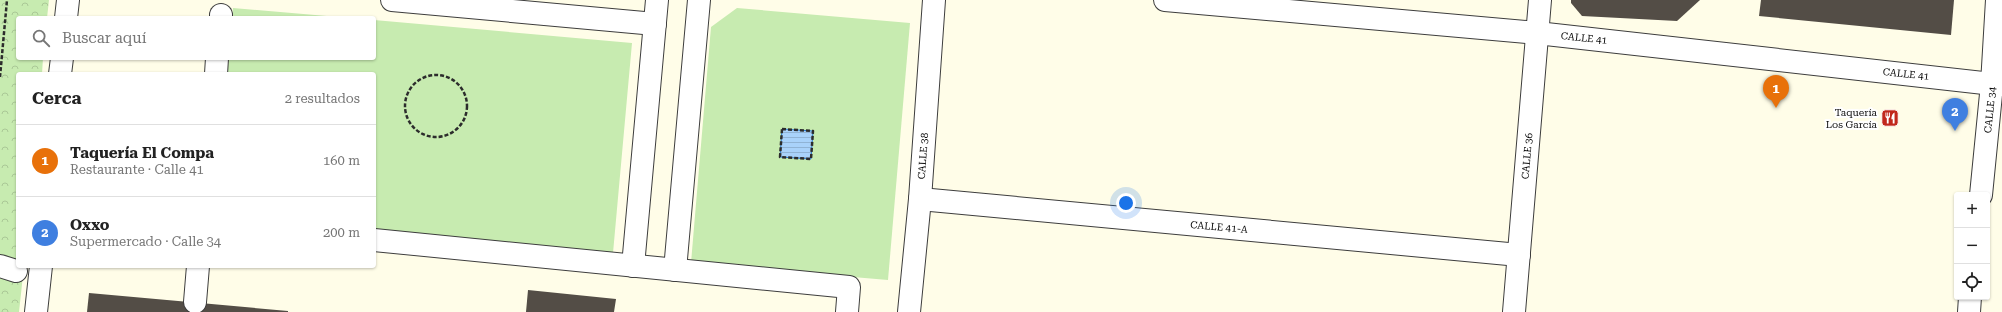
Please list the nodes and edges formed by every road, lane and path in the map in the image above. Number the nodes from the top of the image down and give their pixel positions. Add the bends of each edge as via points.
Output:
1 (7, 0) edge
2 (68, 0) edge
3 (392, 0) edge
4 (657, 0) edge
5 (699, 0) edge
6 (934, 0) edge
7 (1165, 0) edge
8 (1540, 0) edge
9 (1997, 0) edge
10 (66, 16) edge
11 (655, 24) junction
12 (1537, 33) junction
13 (62, 60) edge
14 (217, 60) edge
15 (60, 72) edge
16 (216, 72) edge
17 (430, 75) joint
18 (0, 77) edge
19 (1997, 84) edge
20 (782, 129) joint
21 (1981, 192) edge
22 (920, 199) junction
23 (376, 240) edge
24 (1519, 255) junction
25 (633, 266) junction
26 (40, 268) edge
27 (198, 268) edge
28 (675, 270) junction
29 (1970, 300) edge
30 (195, 302) dead end
31 (36, 312) edge
32 (847, 312) edge
33 (909, 312) edge
34 (1514, 312) edge
35 (1969, 312) edge

1 - 18 path
2 - 10 street
3 - 11 street
4 - 11 street
5 - 28 street
6 - 22 street, CALLE 38
7 - 12 street, CALLE 41
8 - 12 street, CALLE 36
9 - 19 street, CALLE 34
11 - 25 street
12 - 19 street, CALLE 41
12 - 24 street, CALLE 36
13 - 15 street
14 - 16 street
17 - 17 path via 420,79 407,94 406,115 419,132 433,136 448,134 457,129 463,121 467,112 467,101 464,92 450,78
19 - 21 street, CALLE 34
20 - 20 path via 780,157 811,159 813,131
22 - 24 street, CALLE 41-A
22 - 33 street, CALLE 38
23 - 25 street
24 - 34 street, CALLE 36
25 - 28 street
26 - 31 street
27 - 30 street
28 - 32 street via 849,287
29 - 35 street

